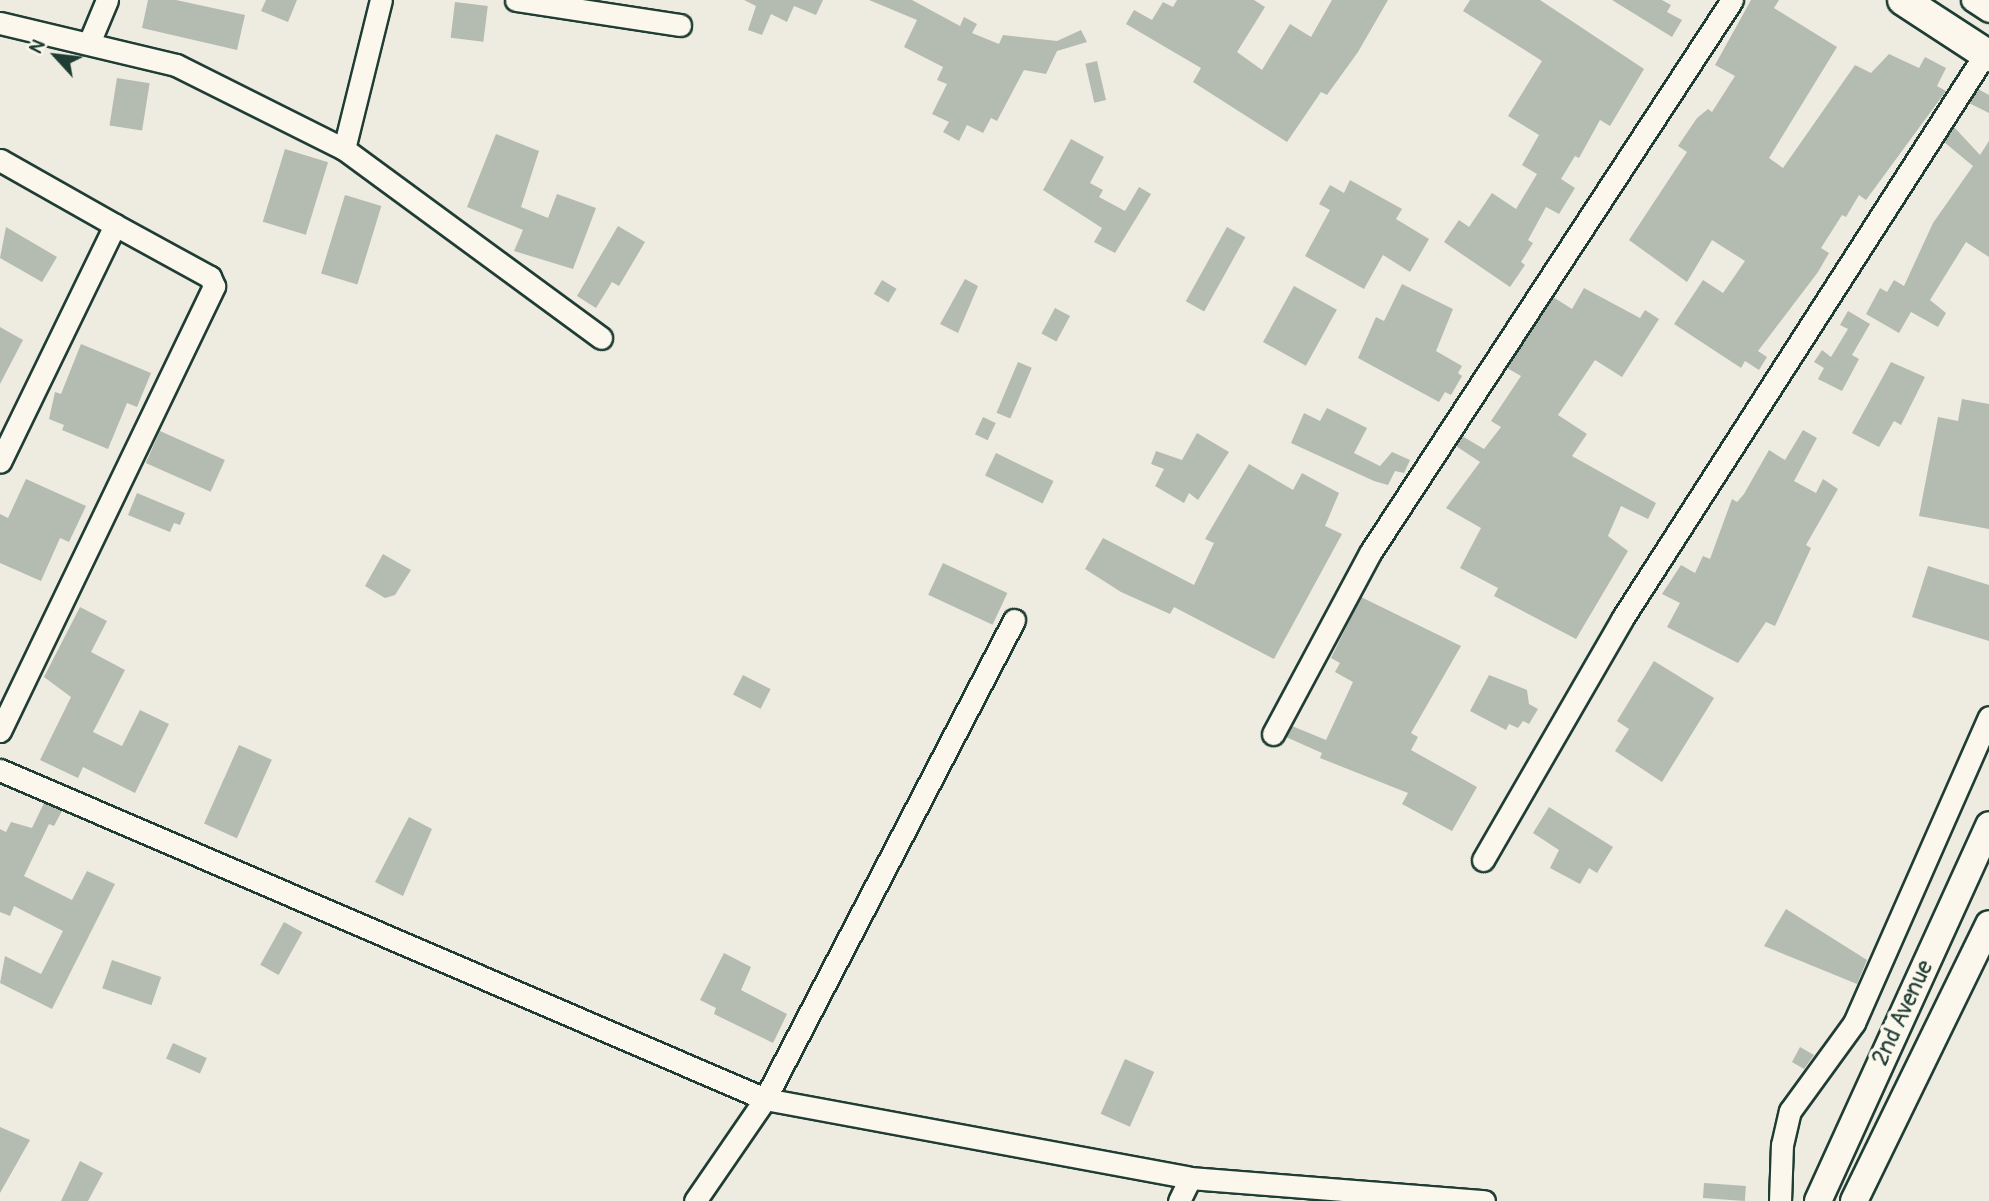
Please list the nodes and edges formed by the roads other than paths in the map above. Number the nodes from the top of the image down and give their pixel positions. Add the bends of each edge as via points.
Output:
1 (107, 0) edge
2 (381, 0) edge
3 (516, 0) edge
4 (1732, 0) edge
5 (1903, 0) edge
6 (1972, 0) edge
7 (1989, 11) edge
8 (0, 23) edge
9 (681, 25) dead end
10 (89, 43) junction
11 (1987, 55) edge
12 (344, 149) junction
13 (0, 160) edge
14 (115, 225) junction
15 (600, 338) dead end
16 (0, 462) edge
17 (1014, 620) dead end
18 (1989, 718) edge
19 (0, 731) edge
20 (1273, 734) dead end
21 (0, 770) edge
22 (1989, 825) edge
23 (1483, 860) dead end
24 (1989, 924) edge
25 (765, 1099) junction
26 (1190, 1178) junction
27 (695, 1201) edge
28 (1179, 1201) edge
29 (1484, 1201) edge
30 (1780, 1201) edge
31 (1818, 1201) edge
32 (1853, 1201) edge

1 - 10 street
2 - 12 street
3 - 9 street
4 - 20 street via 1370,552
5 - 11 main road
6 - 7 street
8 - 10 street
10 - 12 street via 176,65
11 - 23 street via 1622,619
12 - 15 street
13 - 14 street
14 - 16 street
14 - 19 street via 210,277 214,286
17 - 25 street
18 - 30 street via 1854,1023 1790,1111 1782,1145
21 - 25 street
22 - 31 street, 2nd Avenue
24 - 32 street, 2nd Avenue
25 - 26 street
25 - 27 street
26 - 28 street
26 - 29 street

